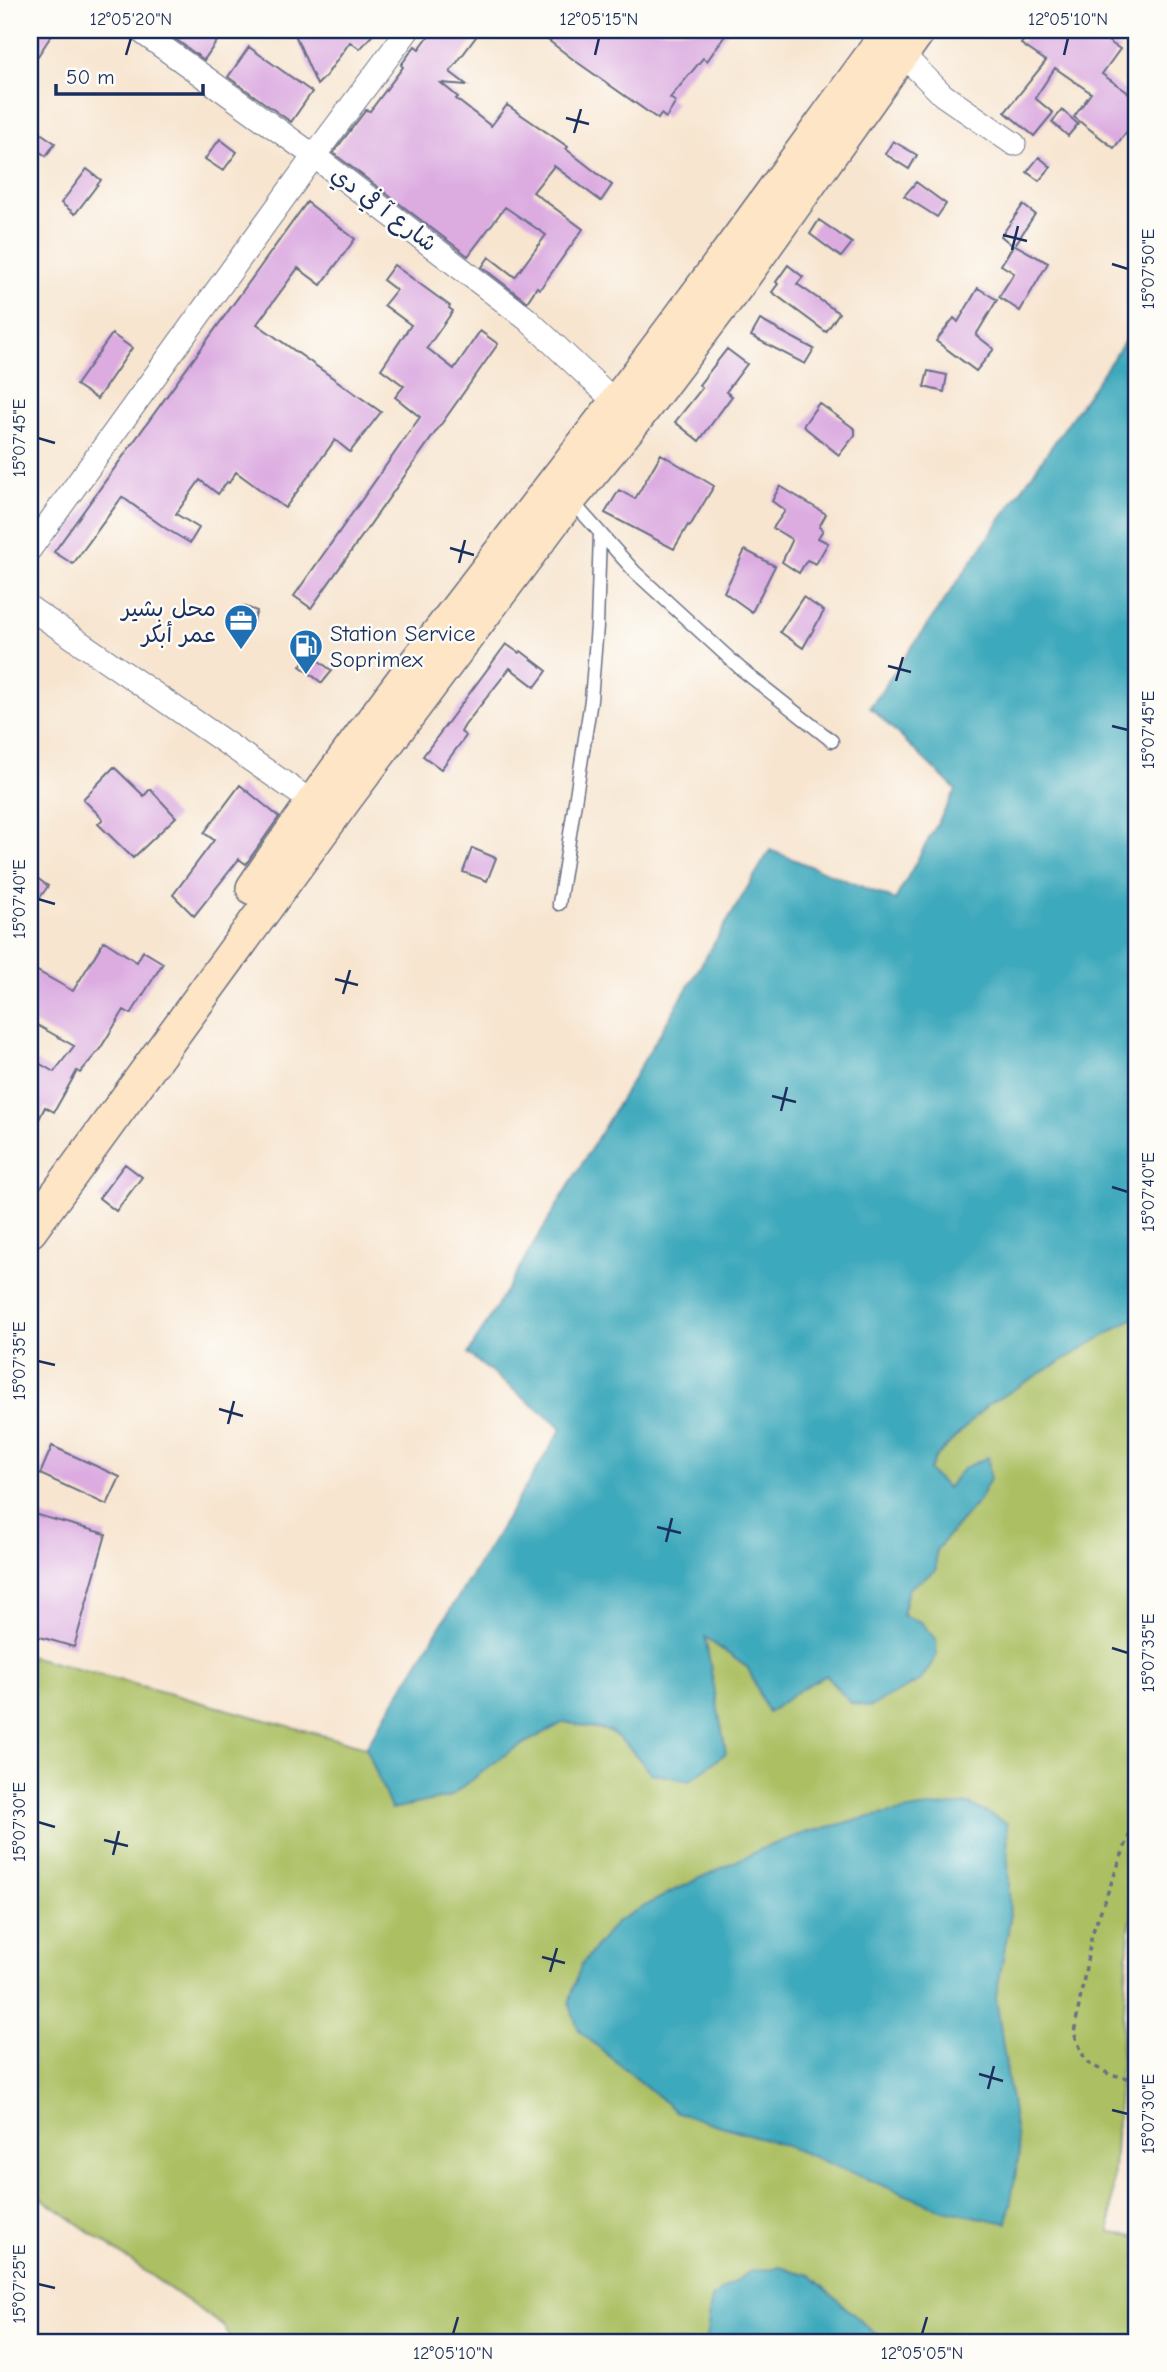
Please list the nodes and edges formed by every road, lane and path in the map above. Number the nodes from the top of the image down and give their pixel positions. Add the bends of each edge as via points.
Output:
1 (139, 30) edge
2 (408, 30) edge
3 (903, 38) edge
4 (1014, 144) dead end
5 (314, 156) junction
6 (625, 412) junction
7 (570, 499) junction
8 (600, 533) junction
9 (30, 549) edge
10 (30, 608) edge
11 (832, 741) dead end
12 (312, 802) junction
13 (559, 904) dead end
14 (30, 1202) edge
15 (30, 1230) edge
16 (1137, 1815) edge
17 (1137, 2080) edge

1 - 5 street, شارع آ في دي
2 - 5 street
3 - 4 street via 943,95
3 - 6 main road via 740,283
5 - 6 street, شارع آ في دي via 527,319
5 - 9 street
6 - 7 main road
6 - 12 main road via 499,553
7 - 8 lane
7 - 15 main road
8 - 11 lane via 635,572 741,669
8 - 13 lane via 591,700
10 - 12 street
12 - 14 main road
16 - 17 path via 1092,1934 1074,2033 1086,2062 1109,2074

